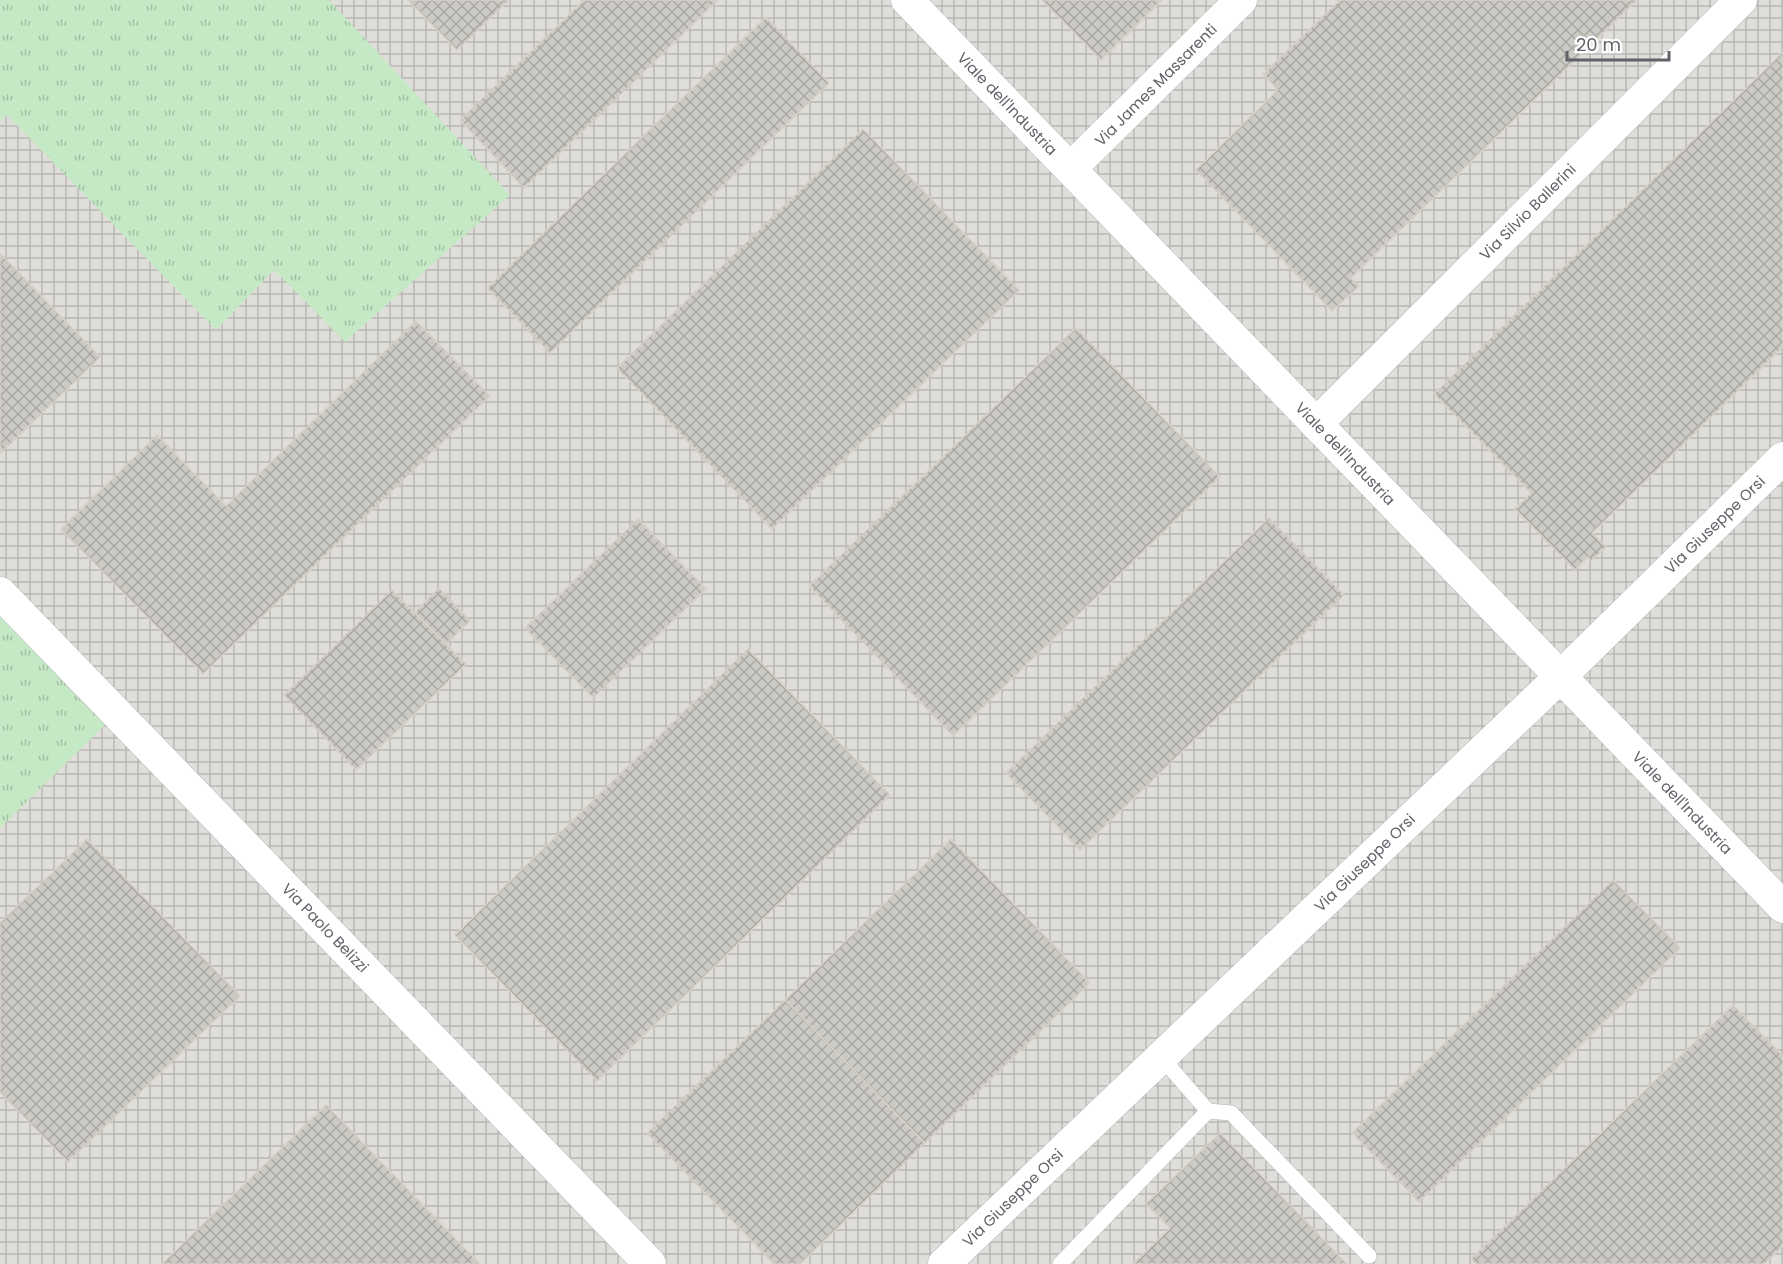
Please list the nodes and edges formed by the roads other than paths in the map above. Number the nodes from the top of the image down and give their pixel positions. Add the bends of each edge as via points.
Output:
1 (907, 0) edge
2 (1241, 0) edge
3 (1741, 0) edge
4 (1070, 169) junction
5 (1316, 424) junction
6 (1783, 458) edge
7 (0, 593) edge
8 (1560, 677) junction
9 (1783, 907) edge
10 (1161, 1057) junction
11 (1208, 1111) junction
12 (1369, 1256) dead end
13 (650, 1264) edge
14 (944, 1264) edge
15 (1060, 1264) edge

1 - 4 street, Viale dell'Industria
2 - 4 street, Via James Massarenti
3 - 5 street, Via Silvio Ballerini
4 - 5 street, Viale dell'Industria
5 - 8 street, Viale dell'Industria
6 - 8 street, Via Giuseppe Orsi
7 - 13 street, Via Paolo Belizzi
8 - 9 street, Viale dell'Industria
8 - 10 street, Via Giuseppe Orsi
10 - 11 lane
10 - 14 street, Via Giuseppe Orsi
11 - 12 lane via 1231,1113
11 - 15 lane

